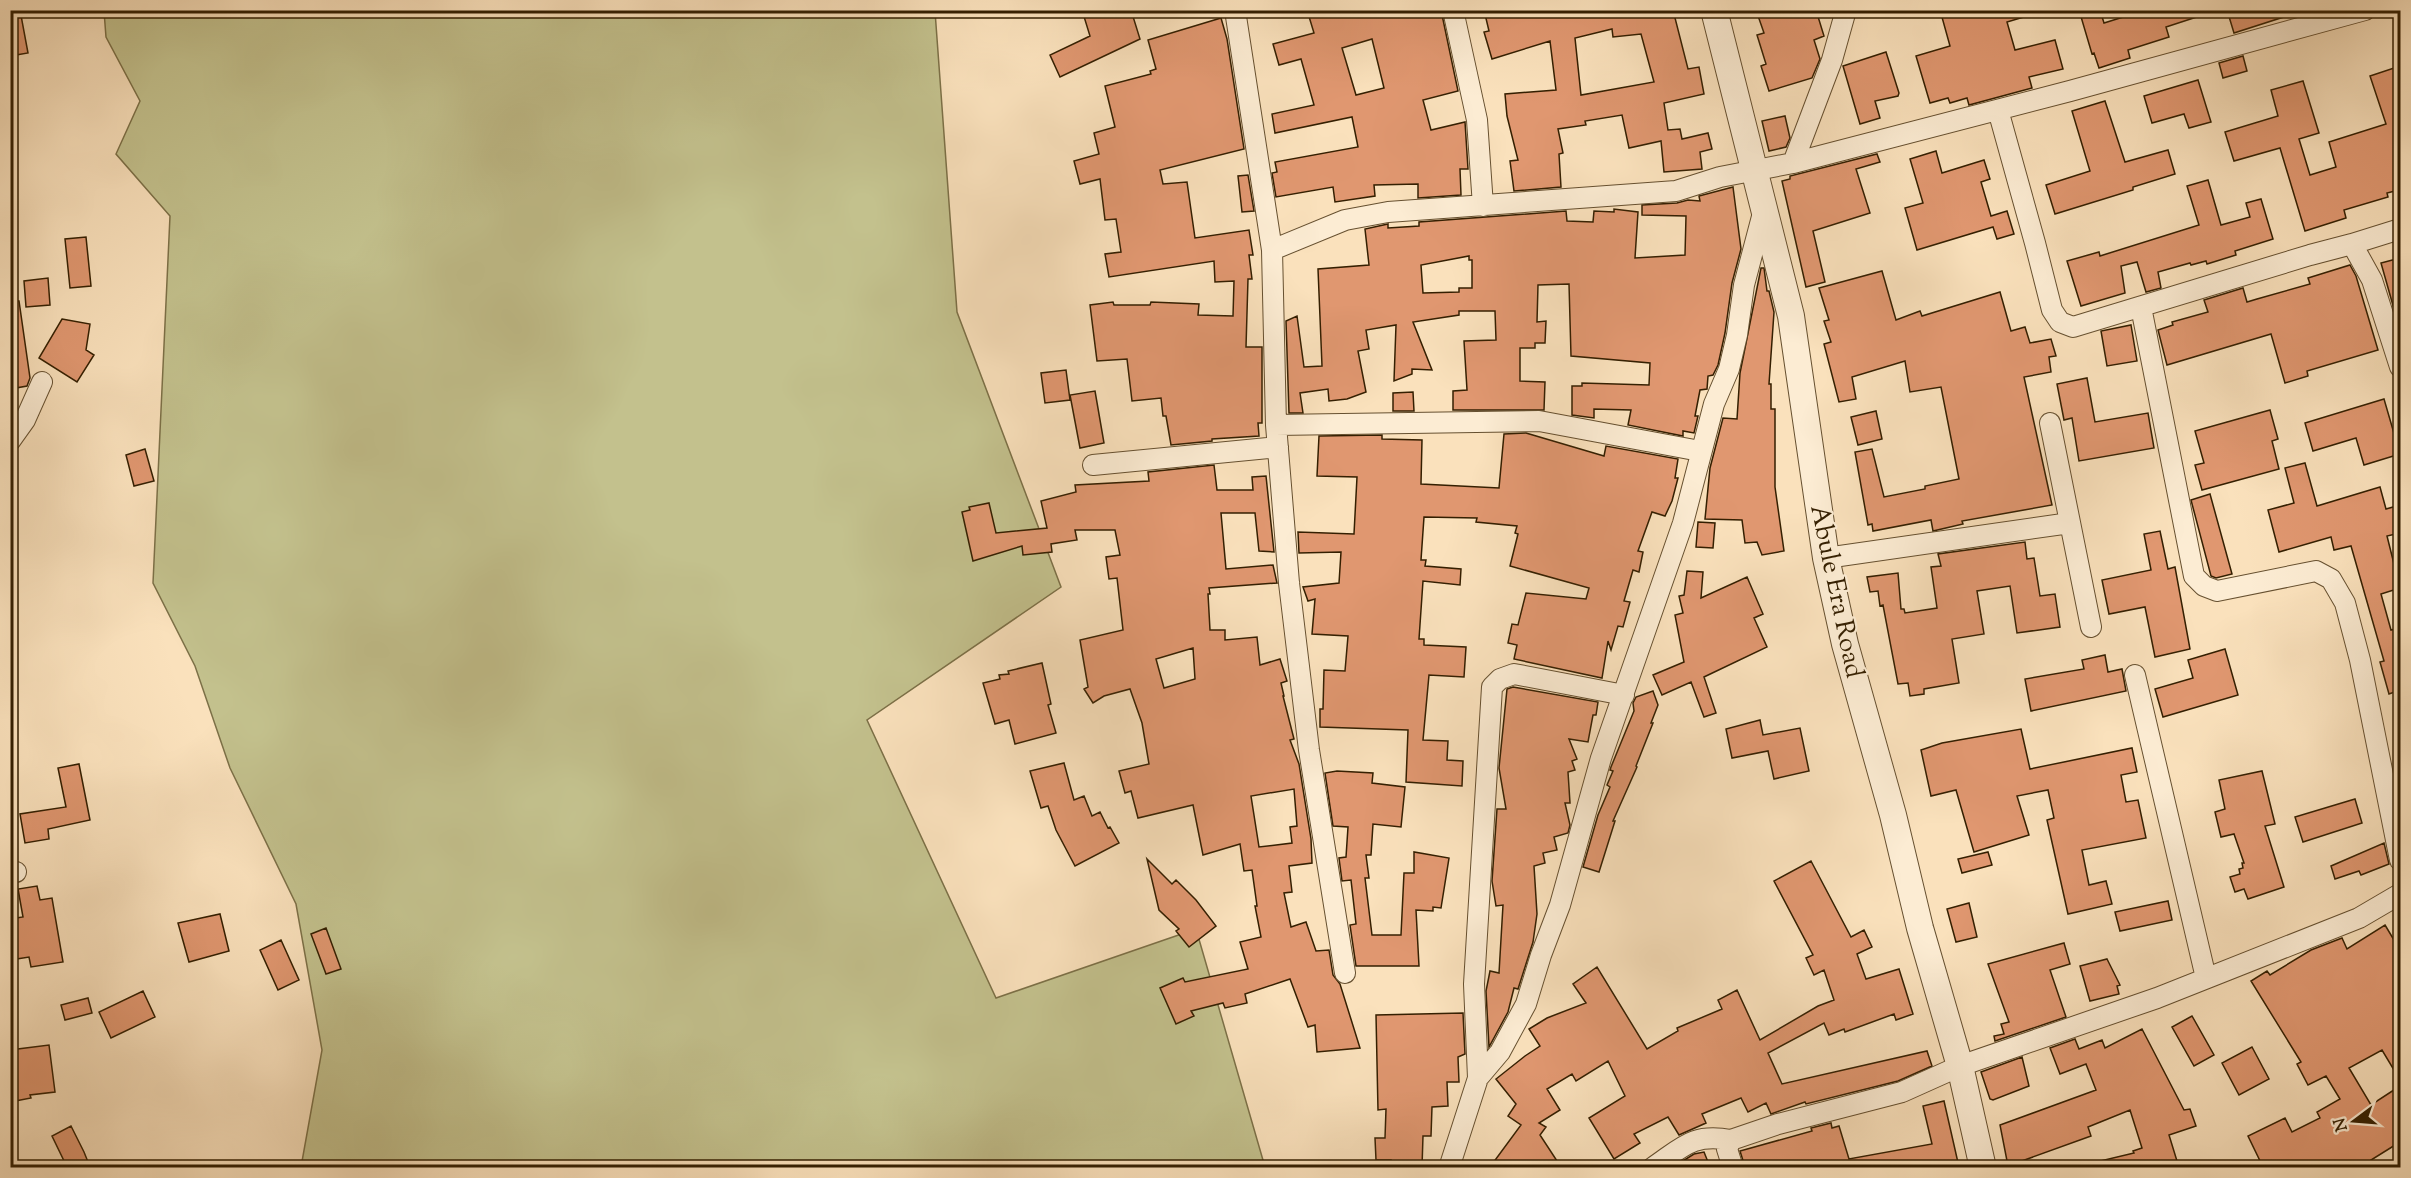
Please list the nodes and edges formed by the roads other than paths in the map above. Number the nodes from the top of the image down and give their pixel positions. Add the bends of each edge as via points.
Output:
1 (1235, 10) edge
2 (1454, 10) edge
3 (1714, 10) edge
4 (1846, 10) edge
5 (2365, 10) edge
6 (1998, 110) junction
7 (1793, 163) junction
8 (1755, 172) junction
9 (1483, 206) junction
10 (1764, 208) junction
11 (2400, 229) edge
12 (2352, 244) junction
13 (1272, 250) junction
14 (2140, 307) junction
15 (2400, 367) edge
16 (42, 382) dead end
17 (2050, 423) dead end
18 (1276, 425) junction
19 (10, 441) edge
20 (1278, 447) junction
21 (1700, 451) junction
22 (1093, 465) dead end
23 (2070, 524) junction
24 (1826, 558) junction
25 (2091, 627) dead end
26 (2135, 675) dead end
27 (1624, 694) junction
28 (2400, 860) edge
29 (2400, 894) edge
30 (1345, 973) dead end
31 (2206, 978) junction
32 (1960, 1066) junction
33 (1478, 1078) junction
34 (1731, 1140) junction
35 (1449, 1167) edge
36 (1652, 1167) edge
37 (1732, 1167) edge
38 (1983, 1167) edge

1 - 13 street
2 - 9 street via 1477,120
3 - 8 street, Abule Era Road
4 - 7 street via 1832,60
5 - 6 street
6 - 7 street
6 - 14 street via 2052,310 2060,322 2073,327
7 - 8 street
8 - 9 street via 1720,177 1676,191
8 - 10 street, Abule Era Road
9 - 13 street via 1388,212 1345,220
10 - 21 street via 1744,285 1733,353
10 - 24 street, Abule Era Road via 1791,316
11 - 12 street
12 - 14 street
12 - 15 street via 2372,280
13 - 18 street
14 - 28 street via 2194,576 2217,591 2316,571 2331,579 2345,603 2360,660
16 - 19 street via 25,420
17 - 23 street
18 - 20 street
18 - 21 street via 1539,421
20 - 22 street
20 - 30 street via 1309,750
21 - 27 street via 1683,523
23 - 24 street
23 - 25 street
24 - 32 street, Abule Era Road via 1845,644
26 - 31 street
27 - 33 street via 1600,758 1560,905 1526,1004 1500,1052
27 - 33 street via 1514,674 1492,687 1474,984
29 - 31 street via 2359,918
31 - 32 street
32 - 34 street via 1902,1092
32 - 38 street, Abule Era Road
33 - 35 street
34 - 36 street via 1713,1136 1692,1140
34 - 37 street via 1727,1149

